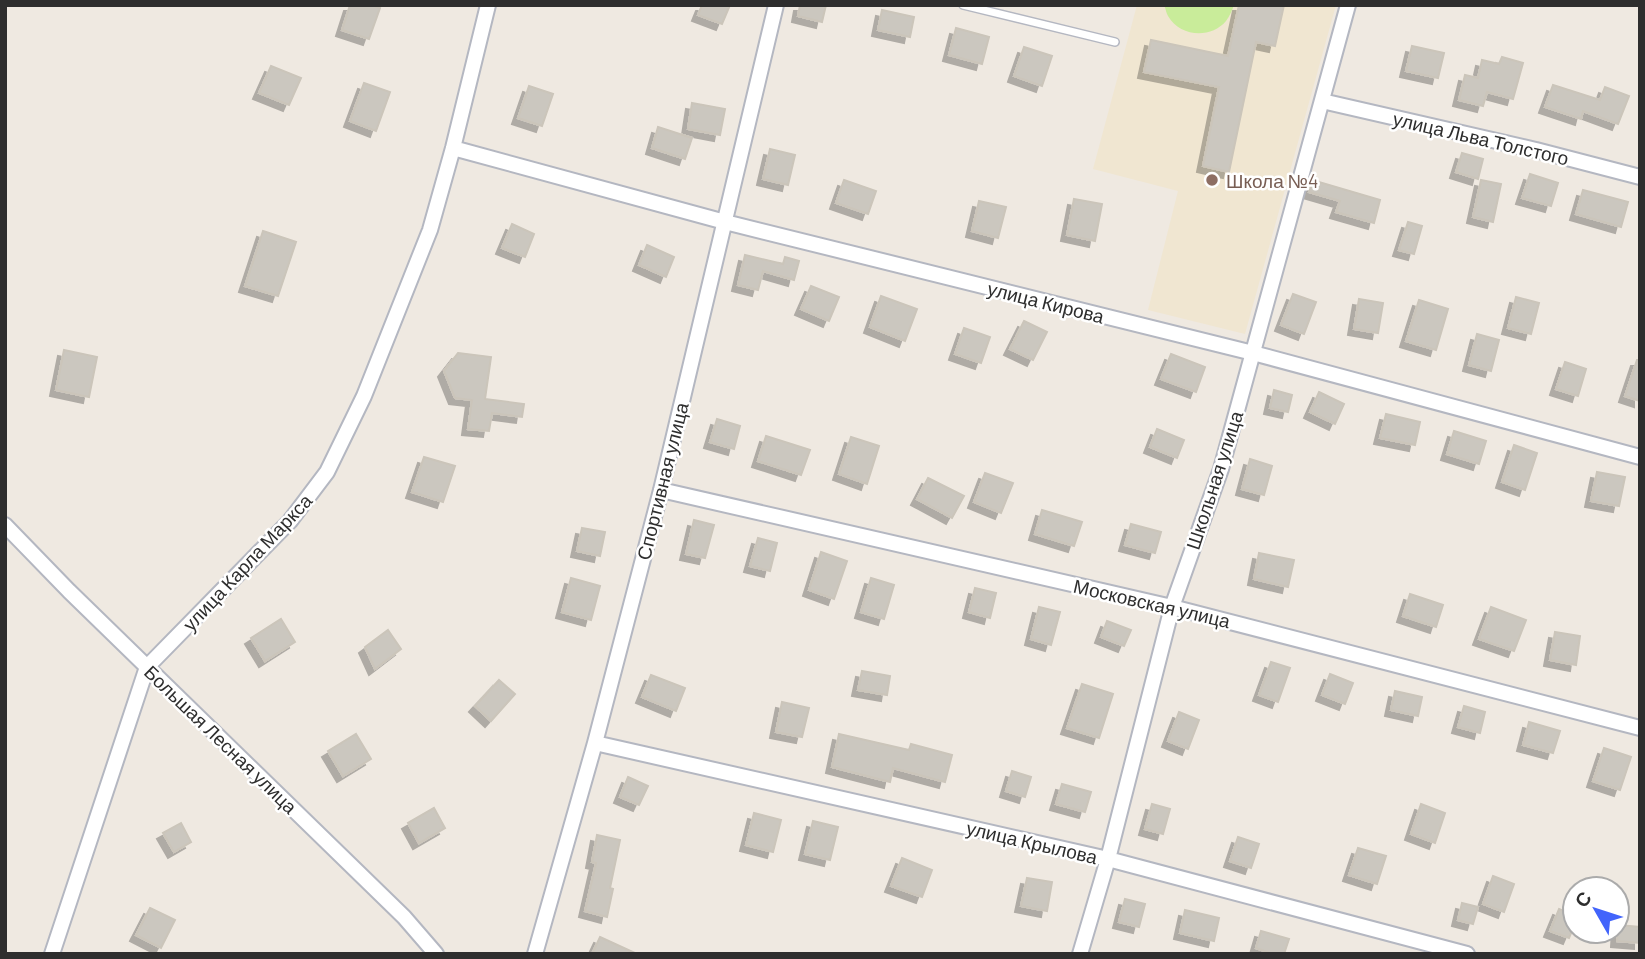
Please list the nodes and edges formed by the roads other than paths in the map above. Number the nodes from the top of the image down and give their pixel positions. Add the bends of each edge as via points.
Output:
1 (488, 5) edge
2 (776, 5) edge
3 (963, 5) edge
4 (1348, 5) edge
5 (1115, 42) dead end
6 (1322, 101) junction
7 (453, 148) junction
8 (1640, 177) edge
9 (725, 222) junction
10 (1252, 353) junction
11 (1640, 457) edge
12 (661, 490) junction
13 (5, 525) edge
14 (1172, 607) junction
15 (147, 667) junction
16 (1640, 728) edge
17 (595, 743) junction
18 (1108, 859) junction
19 (52, 954) edge
20 (436, 954) edge
21 (535, 954) edge
22 (1080, 954) edge
23 (1466, 954) edge

1 - 7 street, улица Карла Маркса
2 - 9 street, Спортивная улица
3 - 5 lane
4 - 6 street, Школьная улица
6 - 8 street, улица Льва Толстого
6 - 10 street, Школьная улица
7 - 9 street, улица Кирова
7 - 15 street, улица Карла Маркса via 430,230 398,314 327,472 290,521
9 - 10 street, улица Кирова
9 - 12 street, Спортивная улица
10 - 11 street, улица Кирова
10 - 14 street, Школьная улица via 1221,469
12 - 14 street, Московская улица
12 - 17 street, Спортивная улица
13 - 15 street, Большая Лесная улица
14 - 16 street, Московская улица
14 - 18 street, Школьная улица
15 - 19 street, улица Карла Маркса
15 - 20 street, Большая Лесная улица via 404,917
17 - 18 street, улица Крылова
17 - 21 street, Спортивная улица
18 - 22 street, Школьная улица
18 - 23 street, улица Крылова

